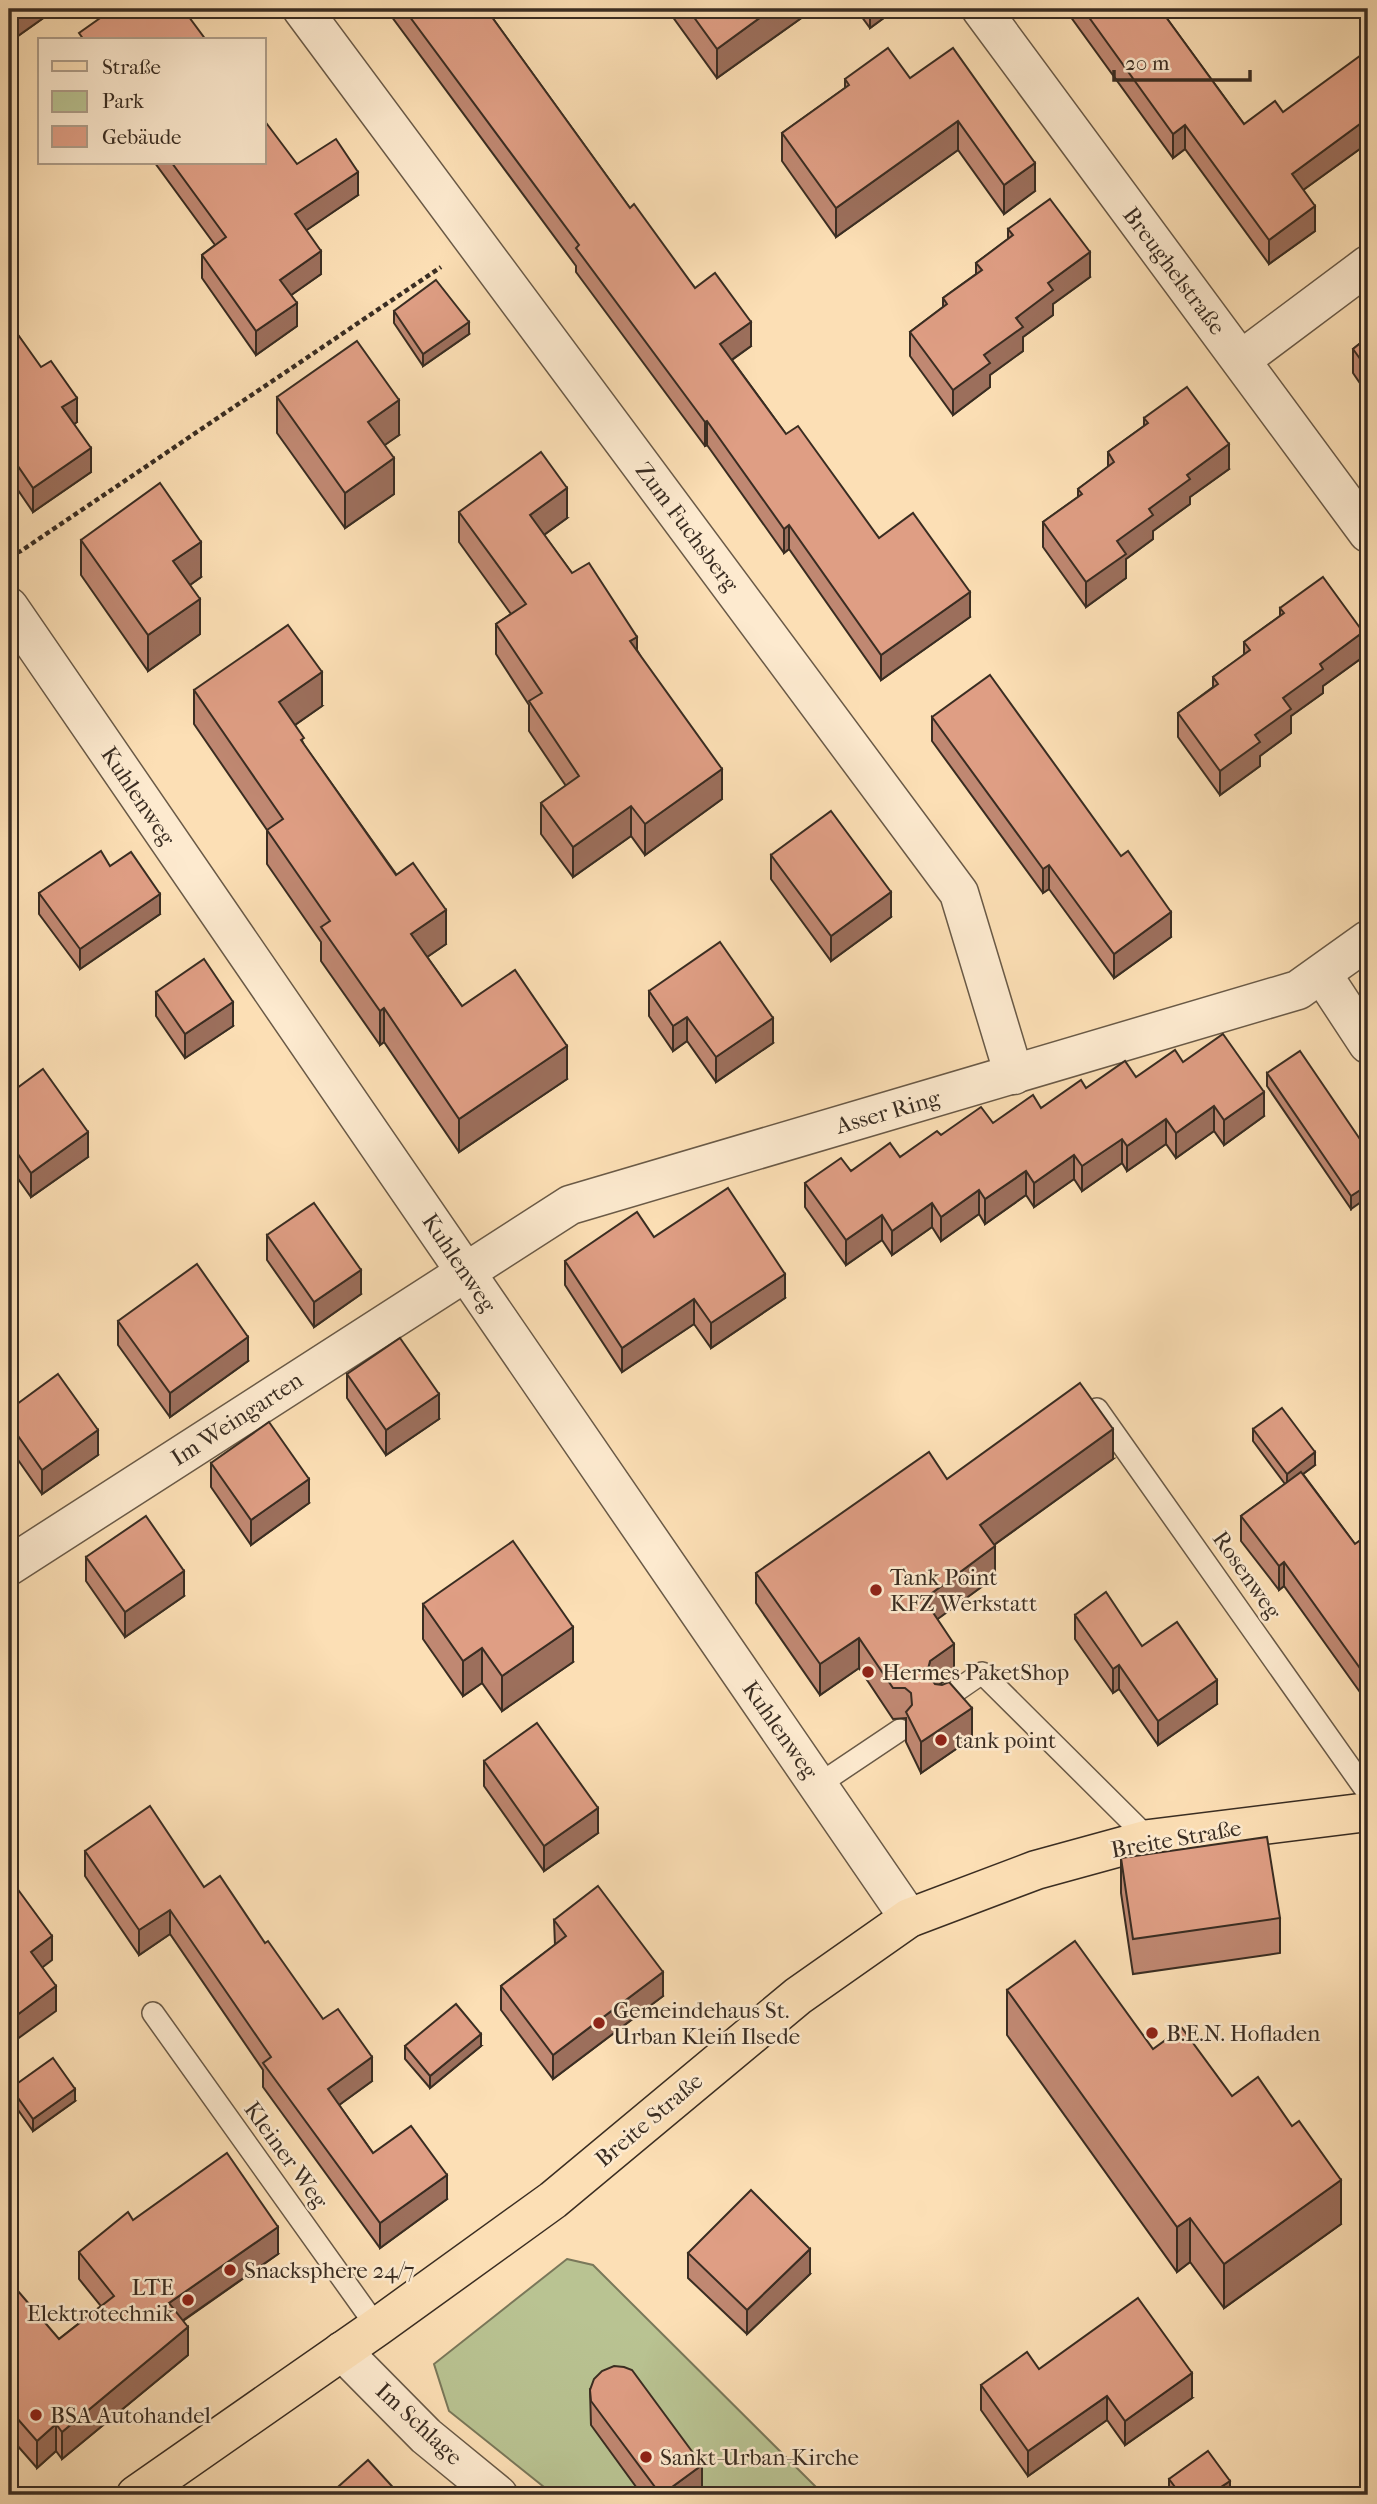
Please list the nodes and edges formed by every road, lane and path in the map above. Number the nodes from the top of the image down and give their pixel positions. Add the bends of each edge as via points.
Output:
1 (302, 9) edge
2 (981, 9) edge
3 (476, 242) junction
4 (1368, 265) edge
5 (1241, 360) junction
6 (1368, 533) edge
7 (9, 556) edge
8 (9, 607) edge
9 (1368, 940) edge
10 (1322, 974) junction
11 (1368, 1044) edge
12 (1014, 1075) junction
13 (466, 1273) junction
14 (1083, 1388) edge
15 (9, 1566) edge
16 (940, 1702) edge
17 (900, 1730) dead end
18 (818, 1785) junction
19 (1368, 1793) edge
20 (1368, 1812) edge
21 (1149, 1839) junction
22 (909, 1918) junction
23 (153, 2013) dead end
24 (377, 2327) junction
25 (342, 2351) junction
26 (136, 2495) edge
27 (498, 2495) edge

1 - 3 street, Zum Fuchsberg
2 - 5 street, Breughelstraße
3 - 7 path
3 - 12 street, Zum Fuchsberg via 959,892
4 - 5 street
5 - 6 street, Breughelstraße
8 - 13 street, Kuhlenweg
9 - 10 street, Asser Ring
10 - 11 street
10 - 12 street, Asser Ring via 1297,990
12 - 13 street, Asser Ring via 570,1205
13 - 15 street, Im Weingarten
13 - 18 street, Kuhlenweg
14 - 19 lane, Rosenweg
16 - 21 lane via 982,1673
17 - 18 lane
18 - 22 street, Kuhlenweg
20 - 21 main road, Breite Straße
21 - 22 main road, Breite Straße via 1036,1870
22 - 24 main road, Breite Straße via 797,1996 553,2200
23 - 24 lane, Kleiner Weg
24 - 25 main road, Breite Straße
25 - 26 main road, Breite Straße
25 - 27 street, Im Schlage via 426,2435

